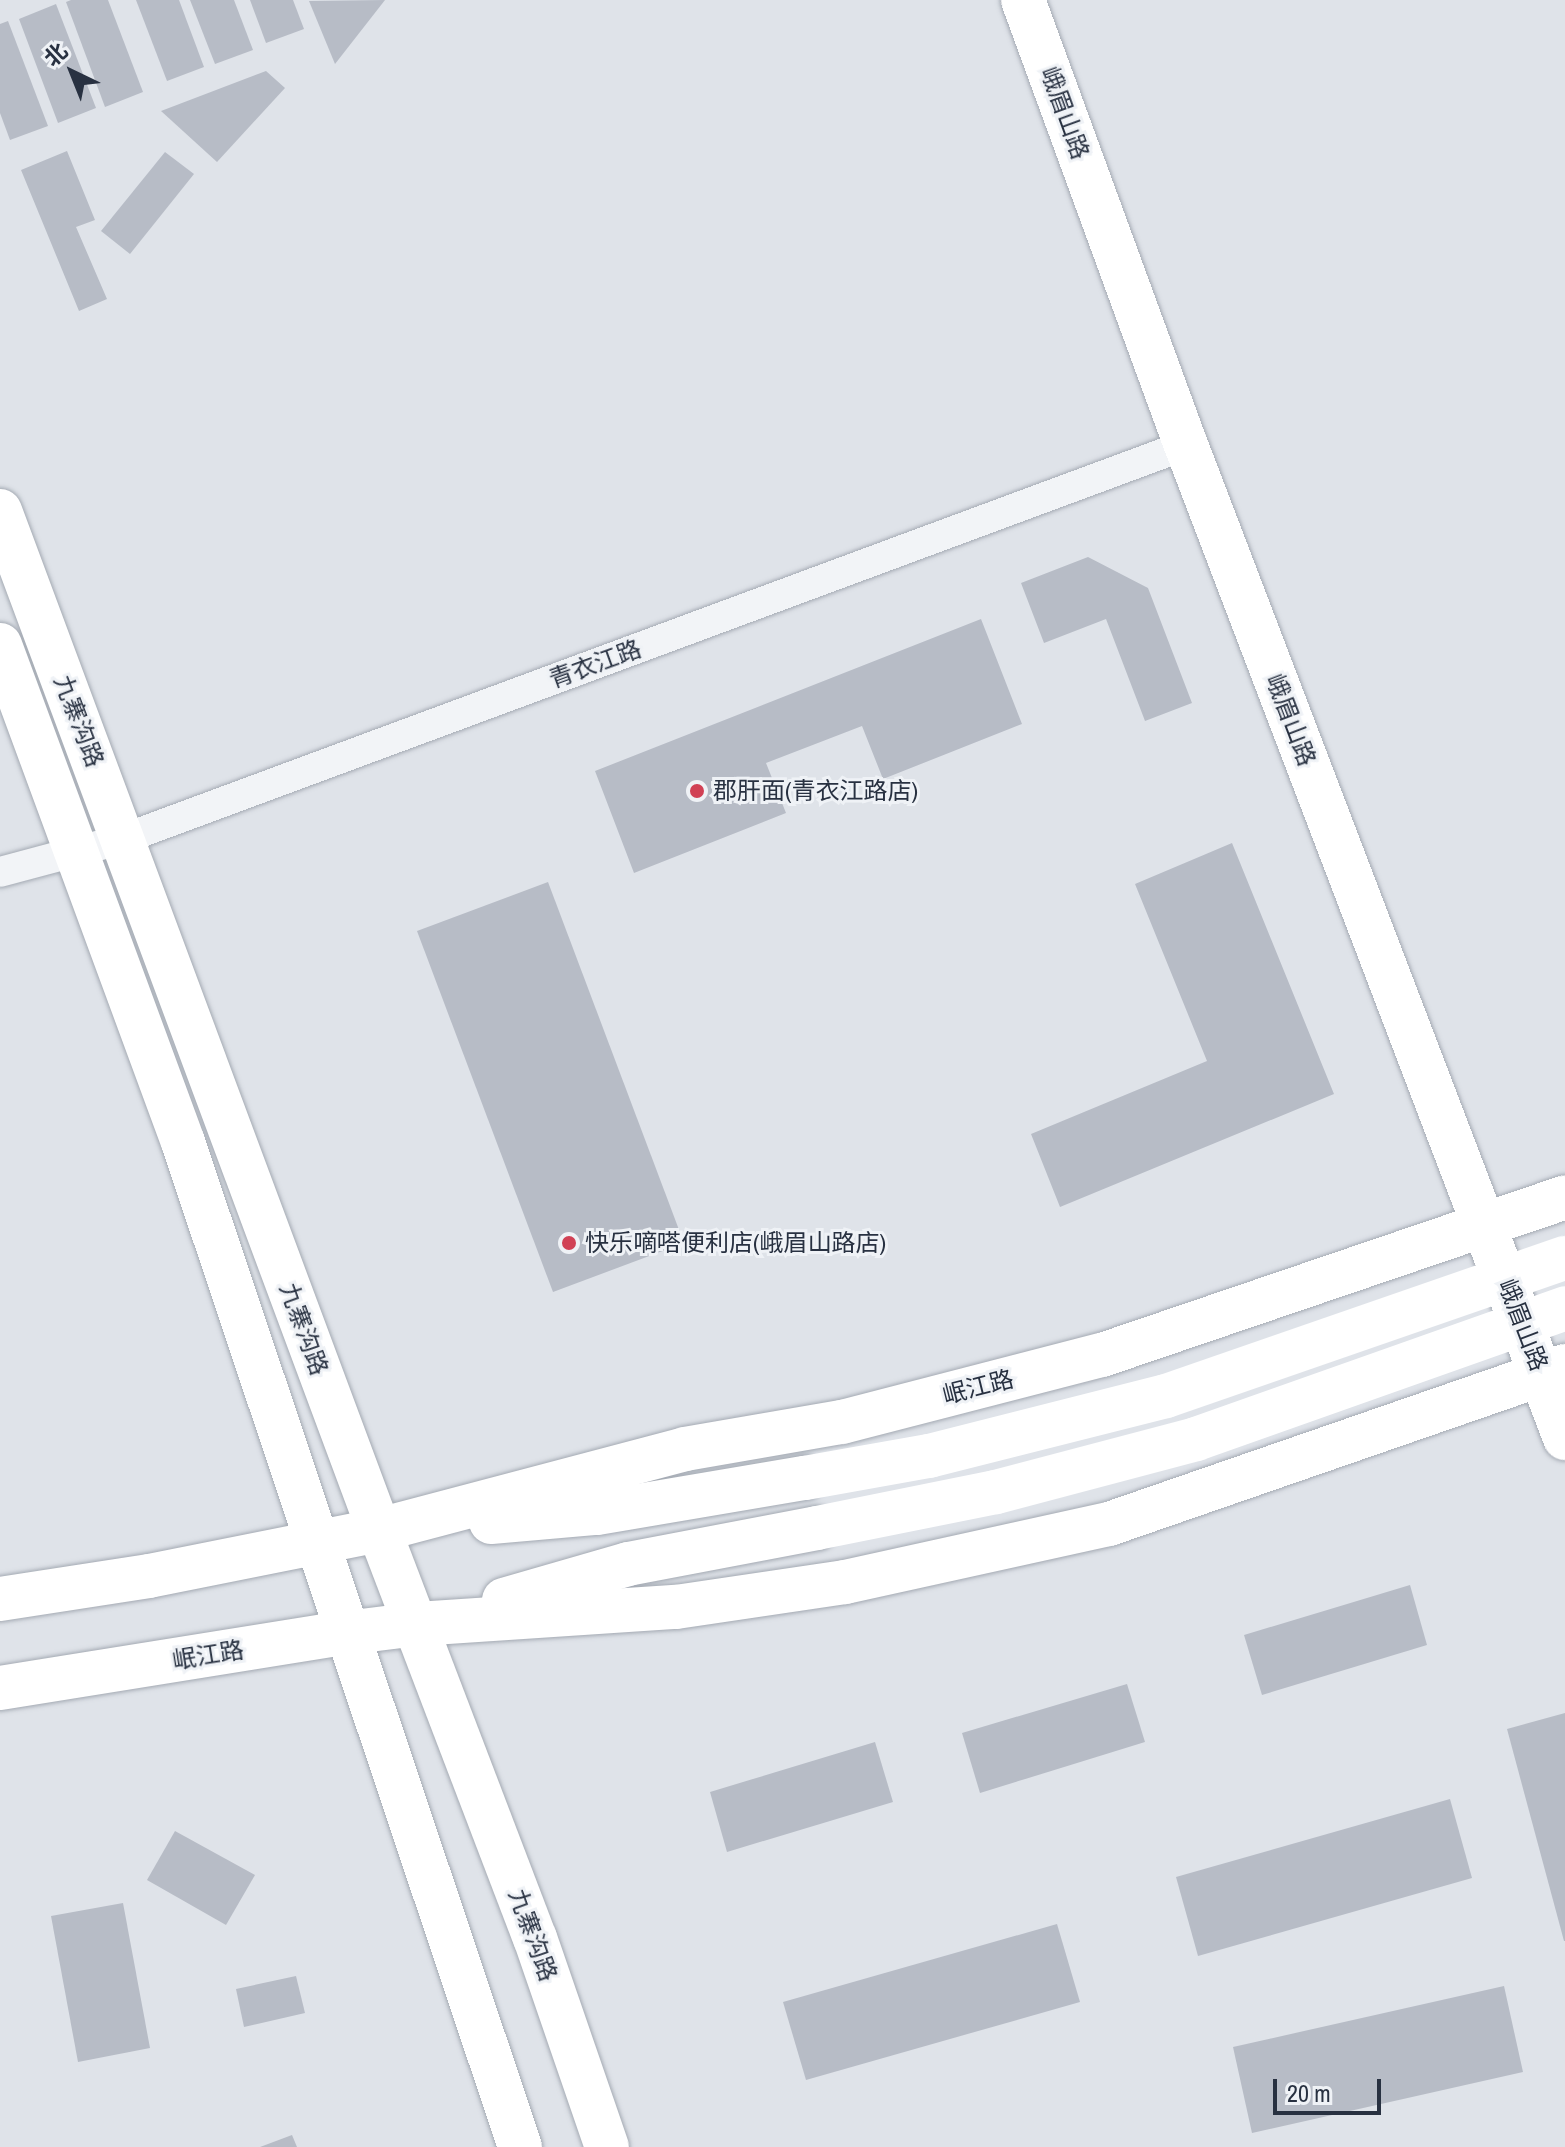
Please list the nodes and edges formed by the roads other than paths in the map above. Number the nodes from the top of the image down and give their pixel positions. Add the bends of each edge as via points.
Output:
1 (1023, 0) edge
2 (1186, 445) junction
3 (0, 511) edge
4 (0, 645) edge
5 (123, 839) junction
6 (77, 853) junction
7 (0, 872) edge
8 (1565, 1197) edge
9 (1485, 1225) junction
10 (1565, 1258) edge
11 (1565, 1308) edge
12 (1554, 1371) edge
13 (1565, 1438) edge
14 (379, 1530) junction
15 (315, 1544) junction
16 (0, 1599) edge
17 (417, 1624) junction
18 (345, 1633) junction
19 (0, 1688) edge
20 (520, 2147) edge
21 (607, 2147) edge

1 - 2 main road, 峨眉山路
2 - 5 street, 青衣江路
2 - 9 main road, 峨眉山路
3 - 5 main road, 九寨沟路
4 - 6 main road, 九寨沟路
5 - 6 street, 青衣江路
5 - 14 main road, 九寨沟路
6 - 7 street, 青衣江路
6 - 15 main road, 九寨沟路 via 183,1142
8 - 9 main road, 岷江路
9 - 12 main road, 峨眉山路
9 - 14 main road, 岷江路 via 1102,1355 842,1422 685,1449
10 - 14 main road, 岷江路, bridge via 1166,1396 929,1456 597,1513
11 - 17 main road, 岷江路, bridge via 1196,1439 996,1492 628,1564
12 - 13 main road, 峨眉山路
12 - 17 main road, 岷江路 via 1109,1524 845,1582 676,1607
14 - 15 main road, 岷江路
14 - 17 main road, 九寨沟路
15 - 16 main road, 岷江路
15 - 18 main road, 九寨沟路
17 - 18 main road, 岷江路
17 - 21 main road, 九寨沟路
18 - 19 main road, 岷江路
18 - 20 main road, 九寨沟路

